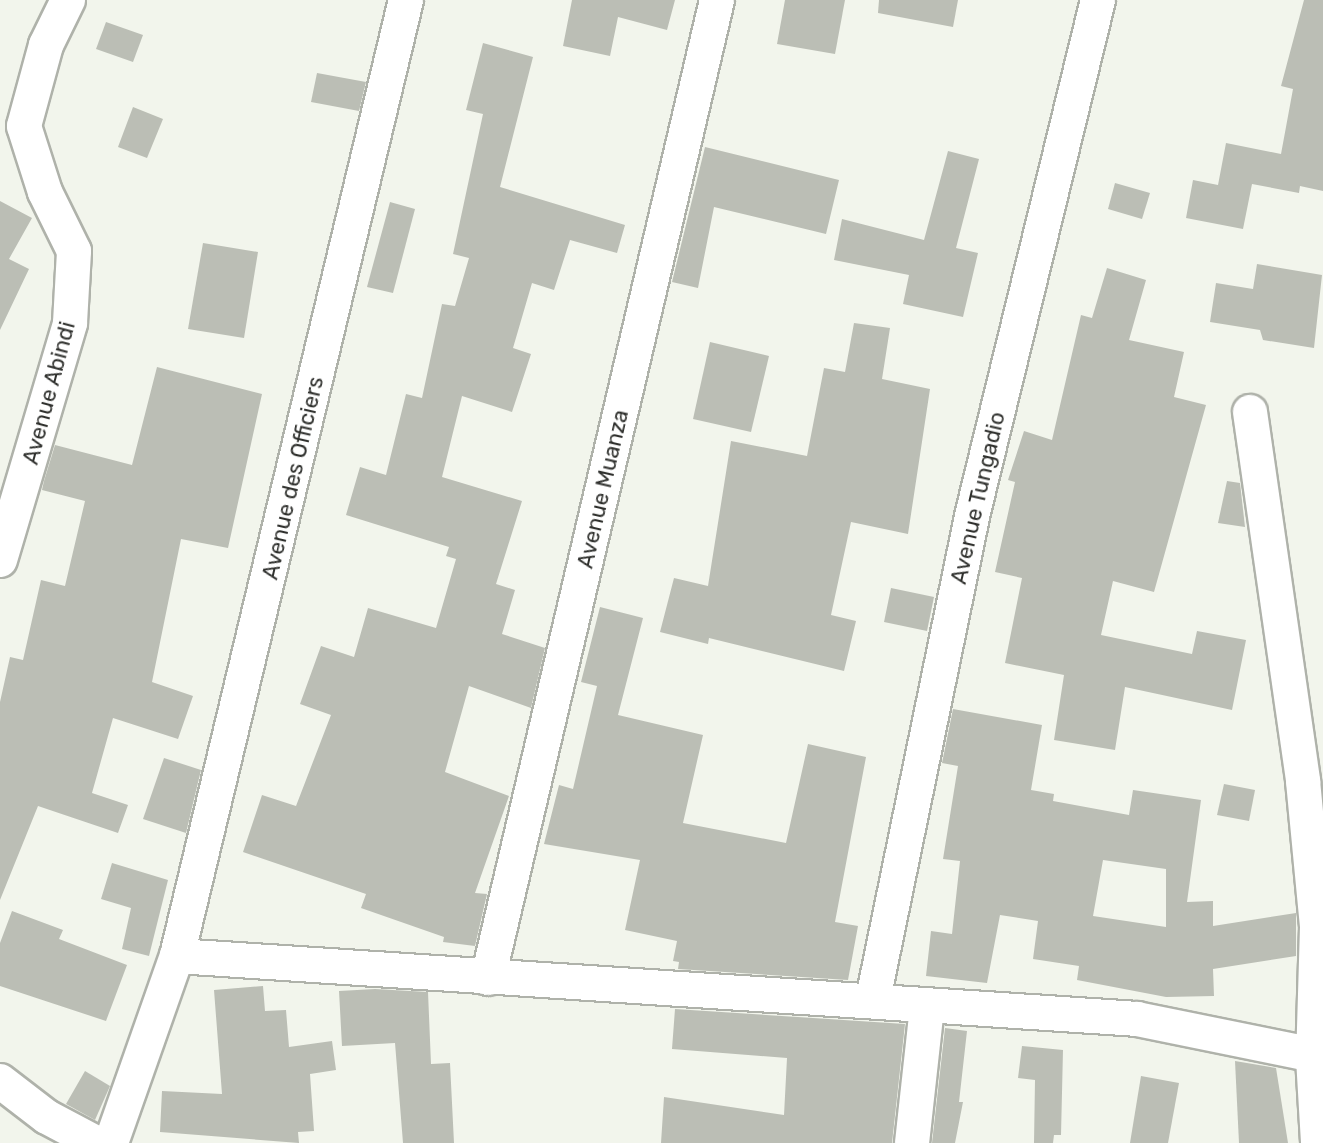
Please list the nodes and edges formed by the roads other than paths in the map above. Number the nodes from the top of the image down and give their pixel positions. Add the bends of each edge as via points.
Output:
1 (68, 0) edge
2 (406, 0) edge
3 (717, 0) edge
4 (1098, 0) edge
5 (1250, 412) dead end
6 (0, 560) edge
7 (1318, 877) edge
8 (177, 956) junction
9 (488, 978) junction
10 (873, 999) junction
11 (927, 1007) junction
12 (1318, 1057) edge
13 (0, 1081) edge
14 (96, 1143) edge
15 (111, 1143) edge
16 (912, 1143) edge
17 (1318, 1143) edge

1 - 6 street, Avenue Abindi via 46,45 24,126 45,192 74,251 70,323
2 - 8 street, Avenue des Officiers
3 - 9 street, Avenue Muanza
4 - 10 street, Avenue Tungadio via 973,512
5 - 7 street
7 - 12 street
8 - 9 street
8 - 15 street, Avenue des Officiers
9 - 10 street via 823,1002
10 - 11 street
11 - 12 street via 1137,1019
11 - 16 street
12 - 17 street
13 - 14 street via 47,1117

